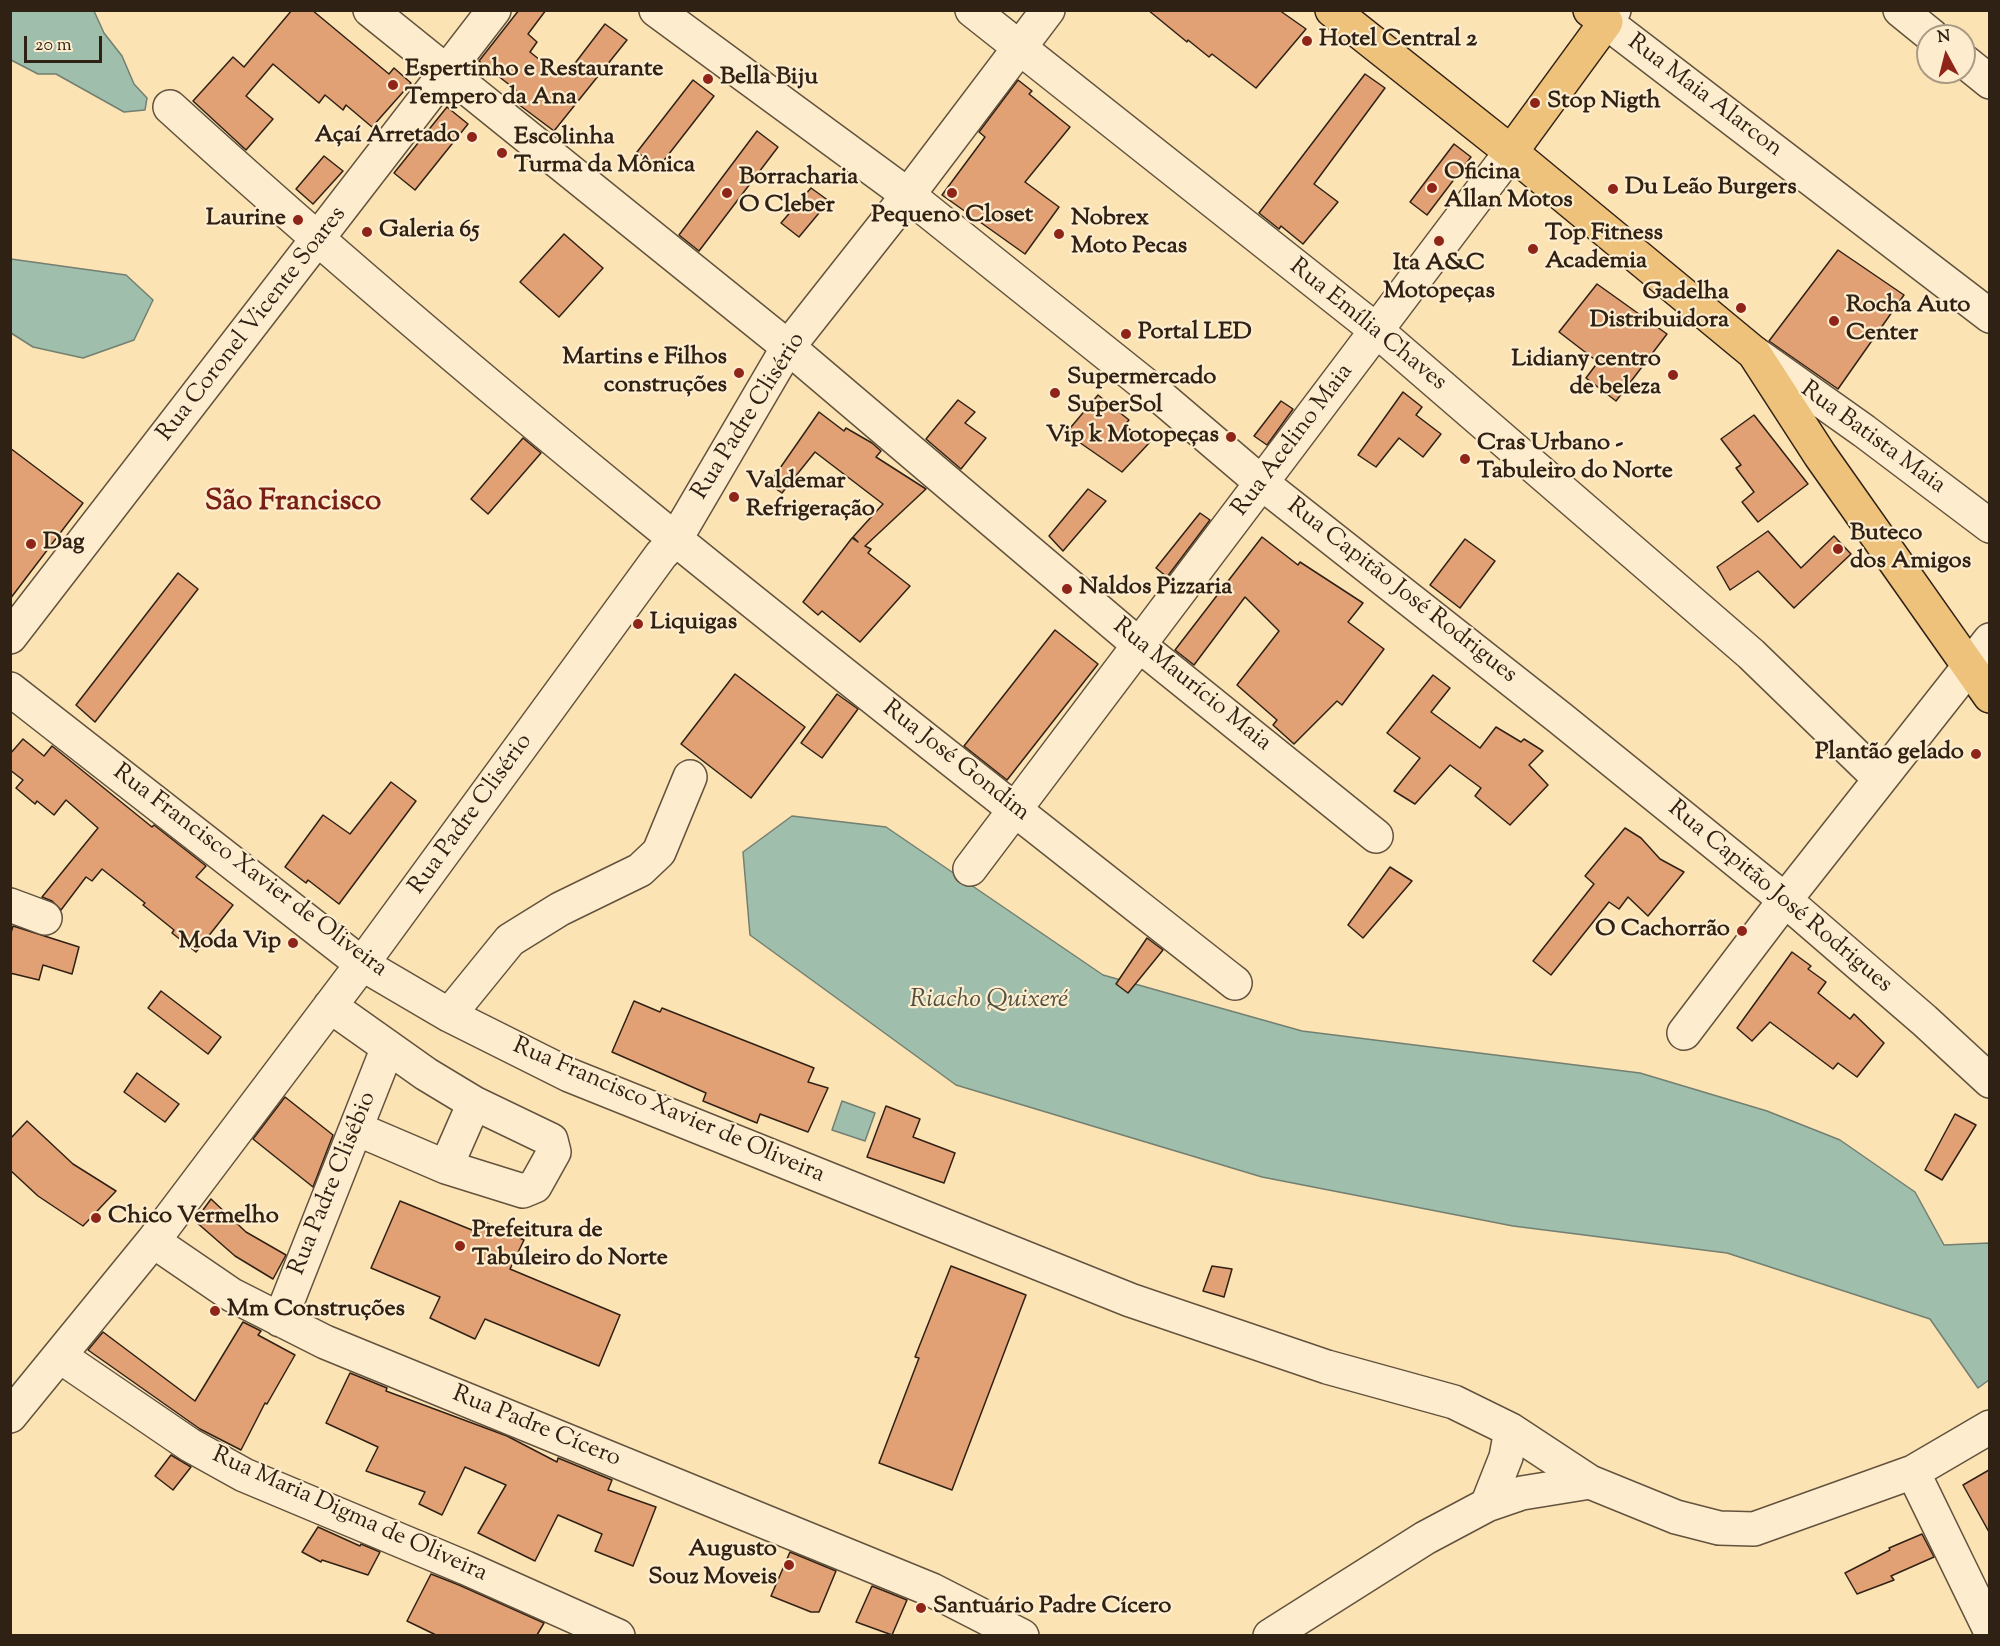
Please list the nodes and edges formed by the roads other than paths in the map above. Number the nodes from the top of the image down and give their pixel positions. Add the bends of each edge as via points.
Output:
1 (370, 10) edge
2 (494, 10) edge
3 (656, 10) edge
4 (972, 10) edge
5 (1048, 10) edge
6 (1332, 10) edge
7 (1900, 10) edge
8 (1603, 14) edge
9 (1917, 24) edge
10 (1020, 49) junction
11 (1976, 71) edge
12 (449, 73) junction
13 (1989, 82) edge
14 (170, 107) dead end
15 (1512, 153) junction
16 (908, 195) junction
17 (318, 242) junction
18 (1989, 316) edge
19 (1376, 330) junction
20 (788, 347) junction
21 (1754, 353) junction
22 (1263, 484) junction
23 (1989, 526) edge
24 (675, 540) junction
25 (10, 637) edge
26 (1989, 640) edge
27 (1139, 645) junction
28 (1968, 667) junction
29 (10, 689) edge
30 (1989, 696) edge
31 (690, 777) dead end
32 (1880, 779) junction
33 (1015, 810) junction
34 (1376, 836) dead end
35 (970, 869) dead end
36 (1785, 900) junction
37 (10, 905) edge
38 (45, 918) dead end
39 (362, 964) junction
40 (1235, 983) dead end
41 (330, 1006) junction
42 (449, 1015) junction
43 (1684, 1034) dead end
44 (388, 1047) junction
45 (1989, 1081) edge
46 (474, 1103) junction
47 (357, 1129) junction
48 (446, 1167) junction
49 (153, 1241) junction
50 (280, 1320) junction
51 (61, 1357) junction
52 (10, 1416) edge
53 (1989, 1427) edge
54 (1511, 1430) junction
55 (1913, 1472) junction
56 (1590, 1482) junction
57 (1487, 1505) junction
58 (1989, 1630) edge
59 (618, 1635) edge
60 (1022, 1635) edge
61 (1270, 1635) edge

1 - 12 street, Rua Maurício Maia
2 - 12 street, Rua Coronel Vicente Soares
3 - 16 street, Rua Capitão José Rodrigues
4 - 10 street, Rua Emília Chaves
5 - 10 street, Rua Padre Clisério
6 - 15 main road
7 - 9 street
8 - 15 main road, Rua Acelino Maia
8 - 18 street, Rua Maia Alarcon
10 - 16 street, Rua Padre Clisério
10 - 19 street, Rua Emília Chaves
11 - 13 street
12 - 17 street, Rua Coronel Vicente Soares
12 - 20 street, Rua Maurício Maia
14 - 17 street, Rua José Gondim
15 - 19 street, Rua Acelino Maia
15 - 21 main road
16 - 20 street, Rua Padre Clisério
16 - 22 street, Rua Capitão José Rodrigues
17 - 24 street, Rua José Gondim
17 - 25 street, Rua Coronel Vicente Soares
19 - 22 street, Rua Acelino Maia
19 - 32 street, Rua Emília Chaves via 1751,654
20 - 24 street, Rua Padre Clisério
20 - 27 street, Rua Maurício Maia
21 - 23 street, Rua Batista Maia via 1864,430
21 - 28 main road
22 - 27 street, Rua Acelino Maia
22 - 36 street, Rua Capitão José Rodrigues
24 - 33 street, Rua José Gondim
24 - 39 street, Rua Padre Clisério
26 - 28 street
27 - 33 street, Rua Acelino Maia
27 - 34 street, Rua Maurício Maia
28 - 30 main road
28 - 32 street
29 - 39 street, Rua Francisco Xavier de Oliveira
31 - 42 street via 659,852 640,870 560,909 510,940
32 - 36 street
33 - 35 street, Rua Acelino Maia
33 - 40 street, Rua José Gondim
36 - 43 street
36 - 45 street, Rua Capitão José Rodrigues
37 - 38 street
39 - 41 street, Rua Padre Clisério
39 - 42 street, Rua Francisco Xavier de Oliveira
41 - 44 street
41 - 49 street, Rua Padre Clisério
42 - 54 street, Rua Francisco Xavier de Oliveira via 569,1075 1130,1300 1327,1367 1454,1402
44 - 46 street
44 - 47 street, Rua Padre Clisébio
46 - 48 street
46 - 48 street via 551,1140 554,1152 535,1186 523,1191
47 - 48 street
47 - 50 street, Rua Padre Clisébio
49 - 50 street, Rua Padre Cícero via 232,1295
49 - 51 street, Rua Padre Clisério
50 - 60 street, Rua Padre Cícero via 325,1342 932,1590
51 - 52 street, Rua Padre Clisério
51 - 59 street, Rua Maria Digma de Oliveira via 190,1445 244,1475
53 - 55 street, Rua Francisco Xavier de Oliveira
54 - 56 street, Rua Francisco Xavier de Oliveira
54 - 57 street via 1506,1457
55 - 56 street, Rua Francisco Xavier de Oliveira via 1770,1524 1737,1530 1677,1517
55 - 58 street
56 - 57 street via 1533,1490
57 - 61 street via 1425,1538

